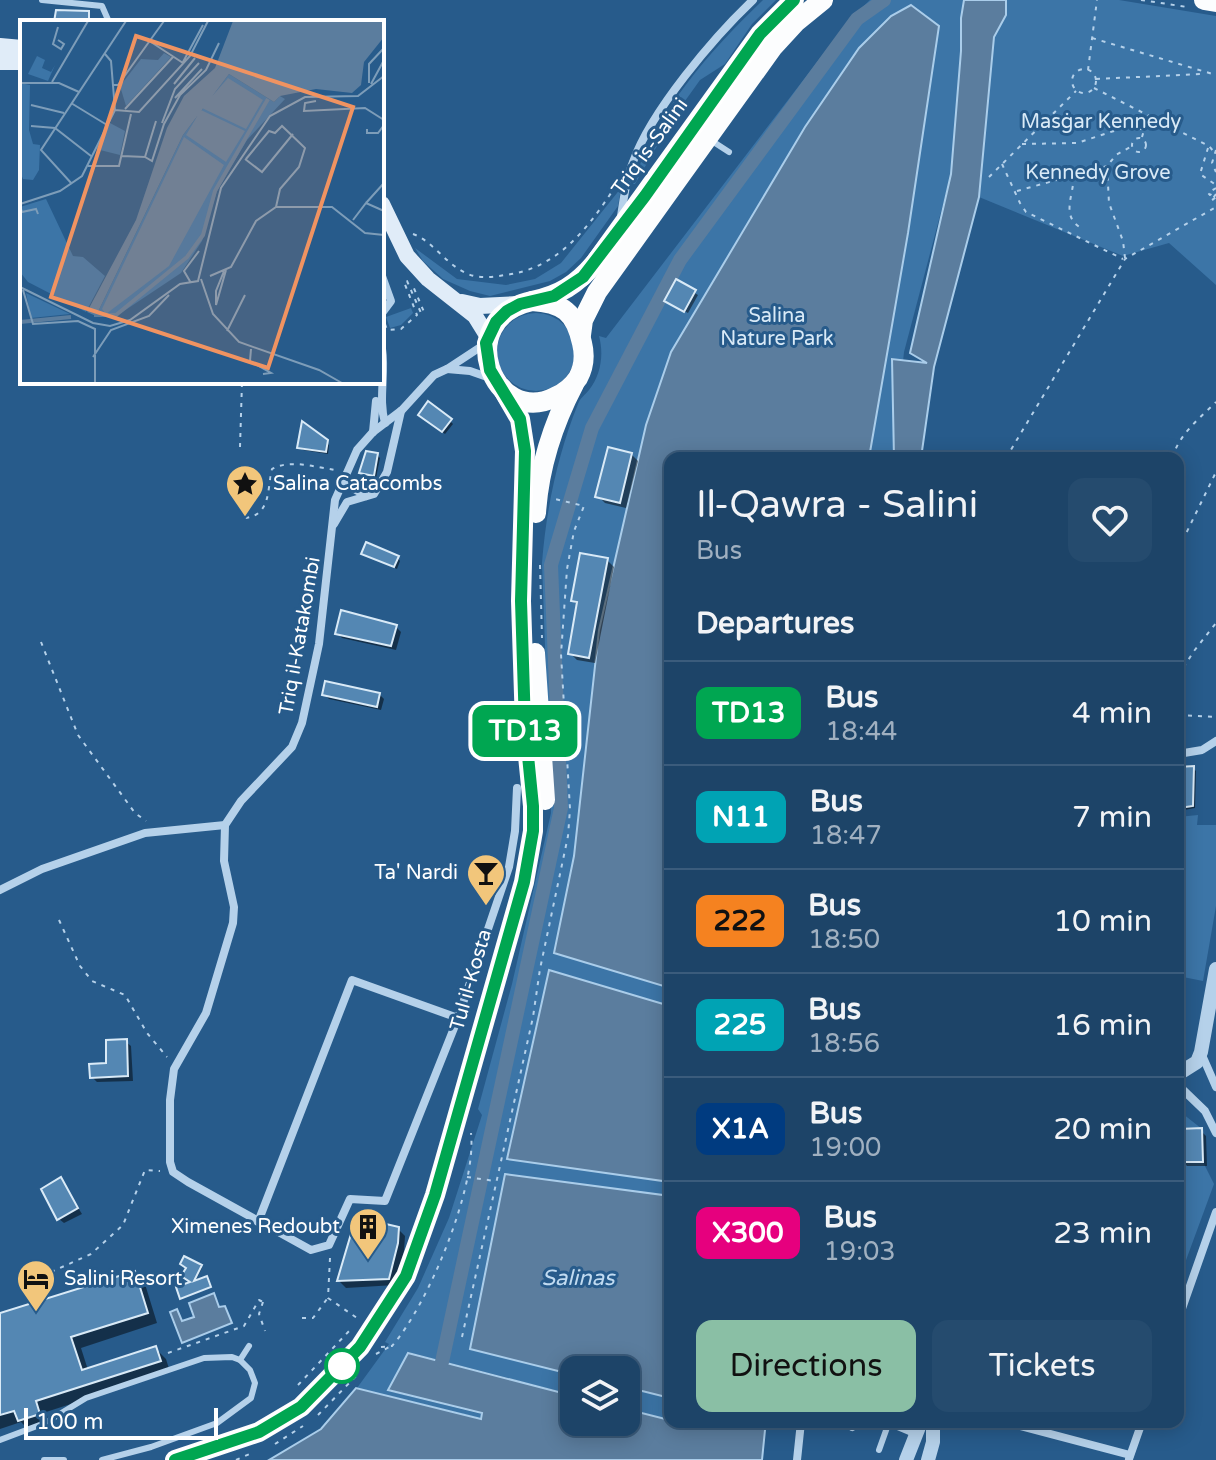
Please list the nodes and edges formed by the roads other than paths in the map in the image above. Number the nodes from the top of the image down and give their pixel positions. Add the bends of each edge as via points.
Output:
1 (42, 0) edge
2 (753, 0) edge
3 (794, 0) edge
4 (823, 0) edge
5 (1216, 2) edge
6 (1198, 4) edge
7 (108, 20) edge
8 (0, 46) edge
9 (20, 48) edge
10 (707, 139) junction
11 (729, 152) dead end
12 (384, 208) edge
13 (618, 232) junction
14 (384, 282) edge
15 (453, 300) junction
16 (526, 302) junction
17 (384, 314) edge
18 (581, 335) junction
19 (487, 340) junction
20 (384, 368) edge
21 (447, 369) junction
22 (379, 384) edge
23 (498, 384) junction
24 (574, 384) junction
25 (402, 410) junction
26 (385, 423) junction
27 (373, 432) junction
28 (347, 476) junction
29 (366, 497) junction
30 (333, 525) junction
31 (1216, 741) edge
32 (1184, 753) edge
33 (517, 788) dead end
34 (225, 825) junction
35 (0, 890) edge
36 (1216, 969) edge
37 (458, 1018) junction
38 (1208, 1062) edge
39 (1184, 1070) edge
40 (1216, 1087) edge
41 (1184, 1091) edge
42 (1216, 1133) edge
43 (1216, 1212) edge
44 (258, 1222) junction
45 (1184, 1303) edge
46 (249, 1346) dead end
47 (240, 1360) junction
48 (800, 1428) edge
49 (886, 1428) edge
50 (918, 1428) edge
51 (933, 1428) edge
52 (1026, 1428) edge
53 (1140, 1428) edge
54 (0, 1440) edge
55 (879, 1450) dead end
56 (1130, 1458) edge
57 (46, 1460) edge
58 (64, 1460) edge
59 (102, 1460) edge
60 (175, 1460) edge
61 (217, 1460) edge
62 (797, 1460) edge
63 (906, 1460) edge
64 (928, 1460) edge

1 - 7 lane via 102,6
2 - 13 street via 691,67 642,142 627,181
3 - 13 highway, Triq is-Salini via 760,34
4 - 10 highway, Triq is-Salini via 773,47
5 - 6 highway
8 - 9 main road
10 - 11 lane
10 - 18 highway, Triq is-Salini via 597,292
12 - 15 main road via 407,256
13 - 16 highway, Triq is-Salini via 569,288
14 - 17 street via 391,301
15 - 16 main road via 480,306
15 - 19 main road via 475,316
16 - 18 highway via 563,308 575,318
16 - 19 highway via 507,311
18 - 24 highway via 585,353
19 - 21 street, Triq il-Katakombi
19 - 23 highway via 487,359
20 - 26 street
21 - 23 street via 470,371
21 - 25 street, Triq il-Katakombi via 434,375
22 - 27 street
23 - 24 highway via 534,402 554,398
23 - 60 highway, Tul il-Kosta via 520,419 525,451 521,614 533,831 524,882 435,1195 406,1276 360,1347 330,1379 301,1407 259,1432
24 - 61 highway, Tul il-Kosta via 556,419 537,495 534,638 545,818 537,867 469,1109 414,1278 372,1348 306,1417 264,1442
25 - 26 street, Triq il-Katakombi
25 - 29 street, Triq il-Katakombi via 387,472 374,494
26 - 27 street, Triq il-Katakombi
27 - 28 street, Triq il-Katakombi via 357,450
28 - 29 lane via 352,489
28 - 30 street, Triq il-Katakombi via 335,500
29 - 30 street, Triq il-Katakombi via 347,502
30 - 34 street, Triq il-Katakombi via 319,644 302,723 292,747
31 - 32 street
33 - 37 street via 509,867
34 - 35 street via 145,833 42,869
34 - 44 street via 233,923 206,1013 174,1069 170,1162 173,1172
36 - 38 street
37 - 44 street via 385,1201 350,1199 329,1245 311,1250
37 - 44 street via 352,980
38 - 39 street
38 - 40 street
41 - 42 street via 1205,1111
43 - 45 street
46 - 47 lane
47 - 54 lane via 204,1358 86,1398 45,1423
47 - 59 lane via 255,1383 251,1398 239,1409 179,1438
48 - 62 street
49 - 55 lane
50 - 63 street
51 - 64 street
52 - 56 street
53 - 56 street
57 - 58 lane

